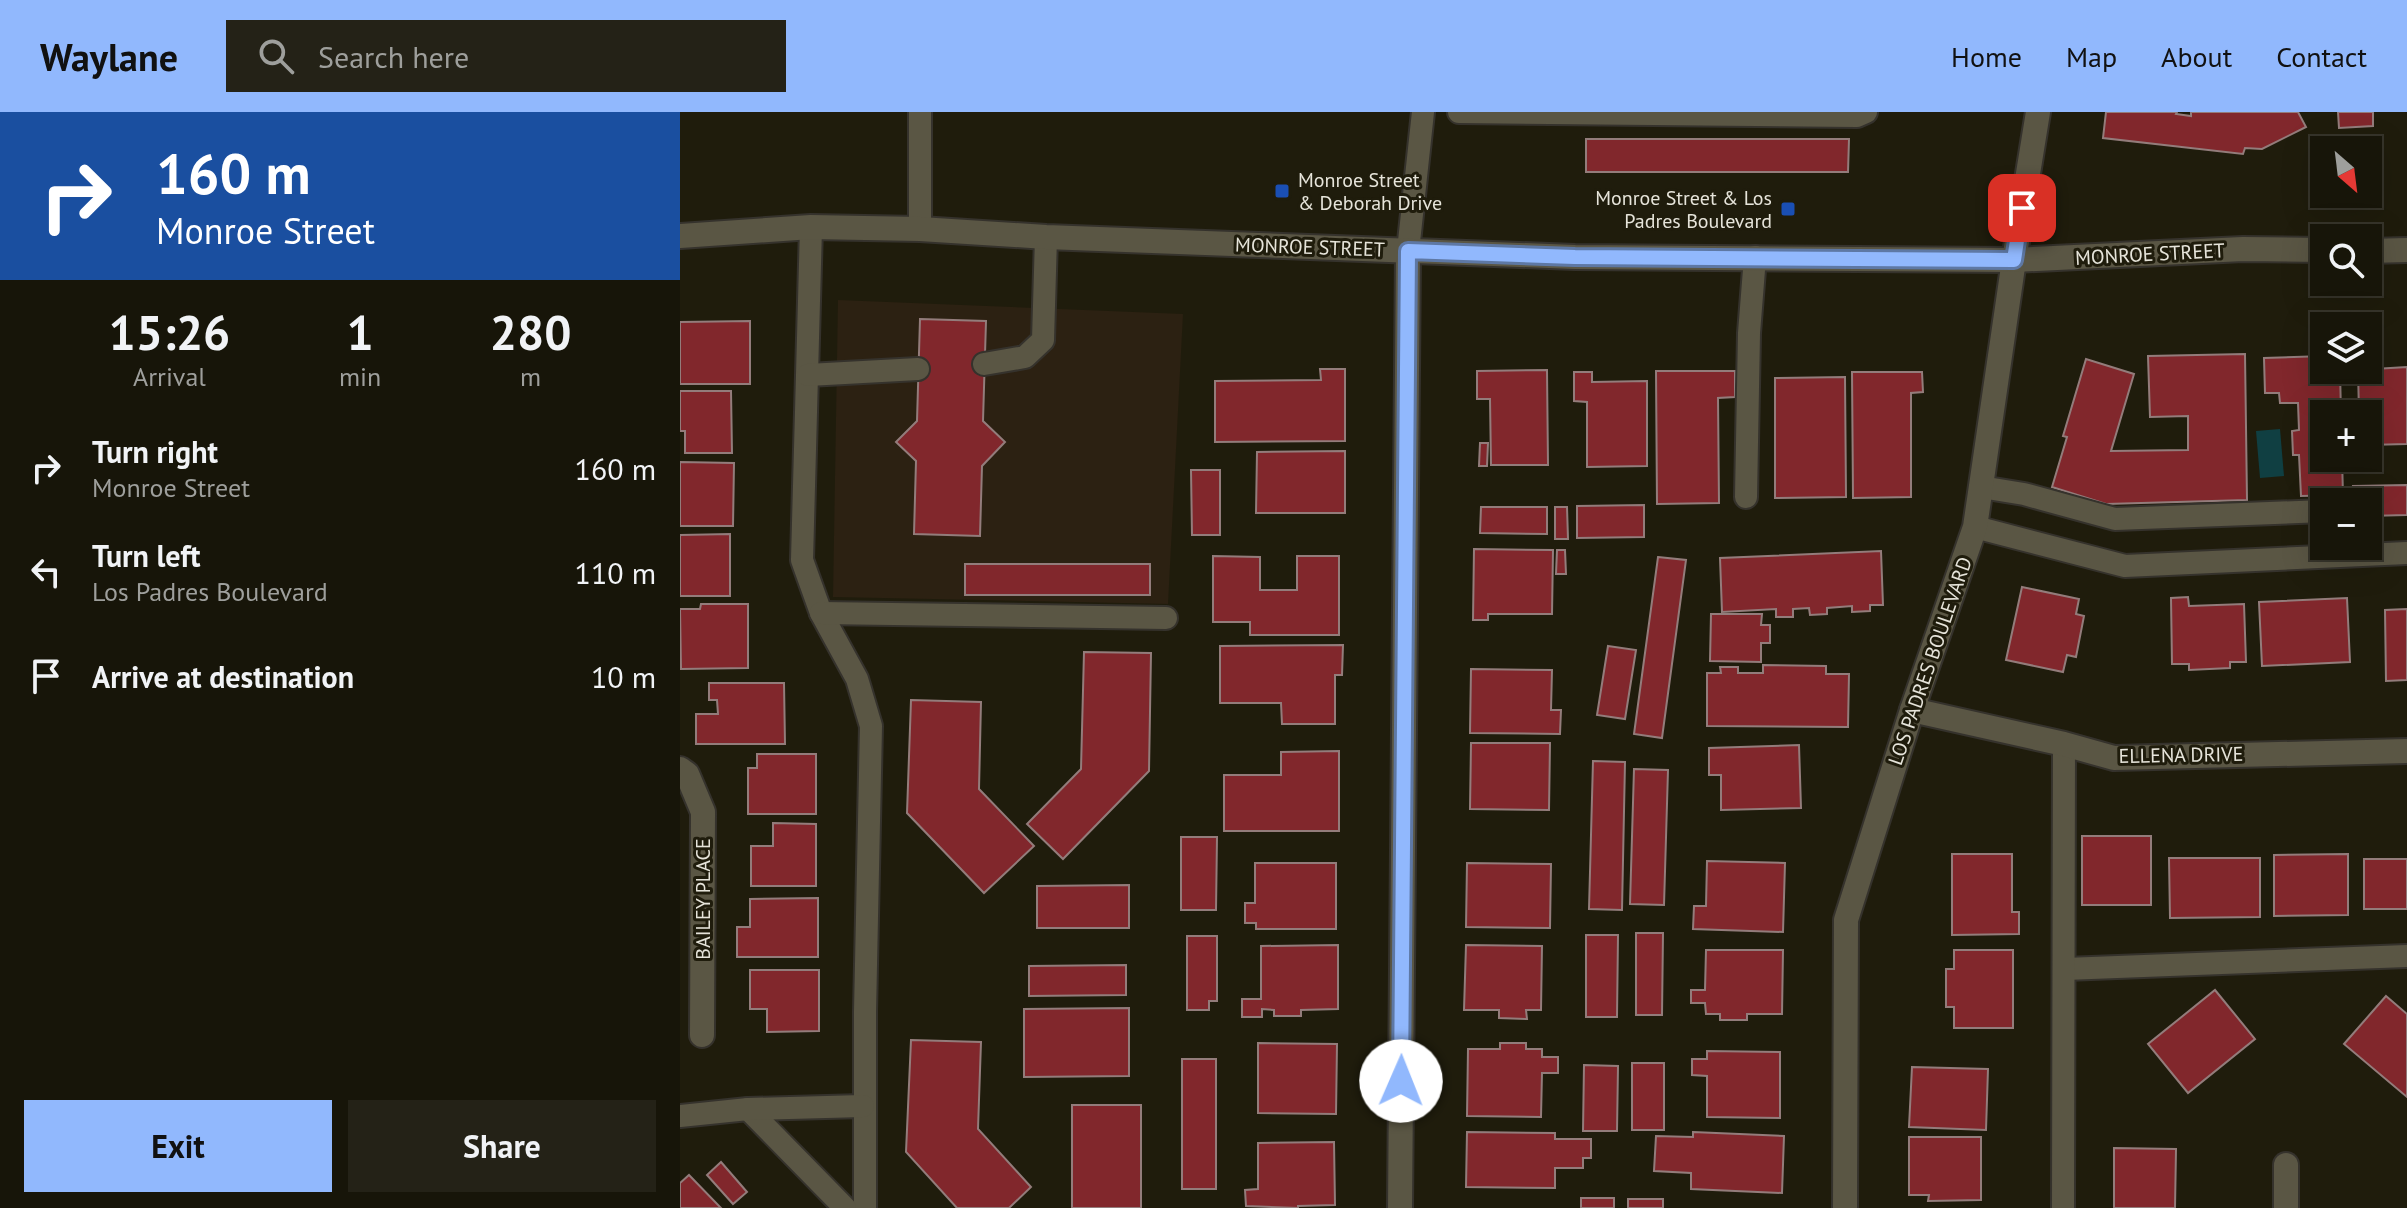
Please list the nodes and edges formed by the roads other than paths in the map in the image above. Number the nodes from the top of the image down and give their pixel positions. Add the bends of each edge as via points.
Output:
1 (920, 112) edge
2 (1423, 112) edge
3 (1459, 112) edge
4 (1866, 112) edge
5 (2038, 112) edge
6 (811, 227) junction
7 (920, 229) junction
8 (680, 236) edge
9 (1046, 237) junction
10 (2310, 250) edge
11 (2407, 250) edge
12 (1408, 251) junction
13 (2382, 251) edge
14 (1755, 257) junction
15 (2014, 260) junction
16 (984, 364) dead end
17 (918, 369) dead end
18 (808, 375) junction
19 (1981, 487) junction
20 (1746, 497) dead end
21 (2310, 512) edge
22 (1975, 527) junction
23 (2407, 553) edge
24 (821, 613) junction
25 (1166, 618) dead end
26 (1912, 710) junction
27 (2064, 744) junction
28 (2407, 751) edge
29 (680, 769) edge
30 (2407, 956) edge
31 (2065, 969) junction
32 (702, 1035) dead end
33 (863, 1106) junction
34 (748, 1109) junction
35 (680, 1116) edge
36 (2286, 1165) dead end
37 (845, 1208) edge
38 (865, 1208) edge
39 (1400, 1208) edge
40 (1845, 1208) edge
41 (2063, 1208) edge
42 (2286, 1208) edge

1 - 7 lane
2 - 12 lane
3 - 4 lane
5 - 15 street, LOS PADRES BOULEVARD
6 - 7 street, MONROE STREET
6 - 8 street, MONROE STREET
6 - 18 lane
7 - 9 street, MONROE STREET
9 - 12 street, MONROE STREET
9 - 16 lane via 1043,340 1025,357
10 - 15 street, MONROE STREET
11 - 13 street
12 - 14 street, MONROE STREET
12 - 39 street
14 - 15 street, MONROE STREET
14 - 20 lane
15 - 19 street, LOS PADRES BOULEVARD
17 - 18 lane
18 - 24 lane via 802,560
19 - 21 lane via 2115,519
19 - 22 street, LOS PADRES BOULEVARD
22 - 23 lane via 2125,566
22 - 26 street, LOS PADRES BOULEVARD
24 - 25 lane
24 - 33 lane via 857,679 871,726
26 - 27 street, ELLENA DRIVE
26 - 40 street, LOS PADRES BOULEVARD via 1846,920
27 - 28 street, ELLENA DRIVE via 2114,758
27 - 31 lane
29 - 32 street, BAILEY PLACE via 703,812
30 - 31 lane
31 - 41 lane
33 - 34 lane
33 - 38 lane
34 - 35 lane
34 - 37 lane
36 - 42 street

